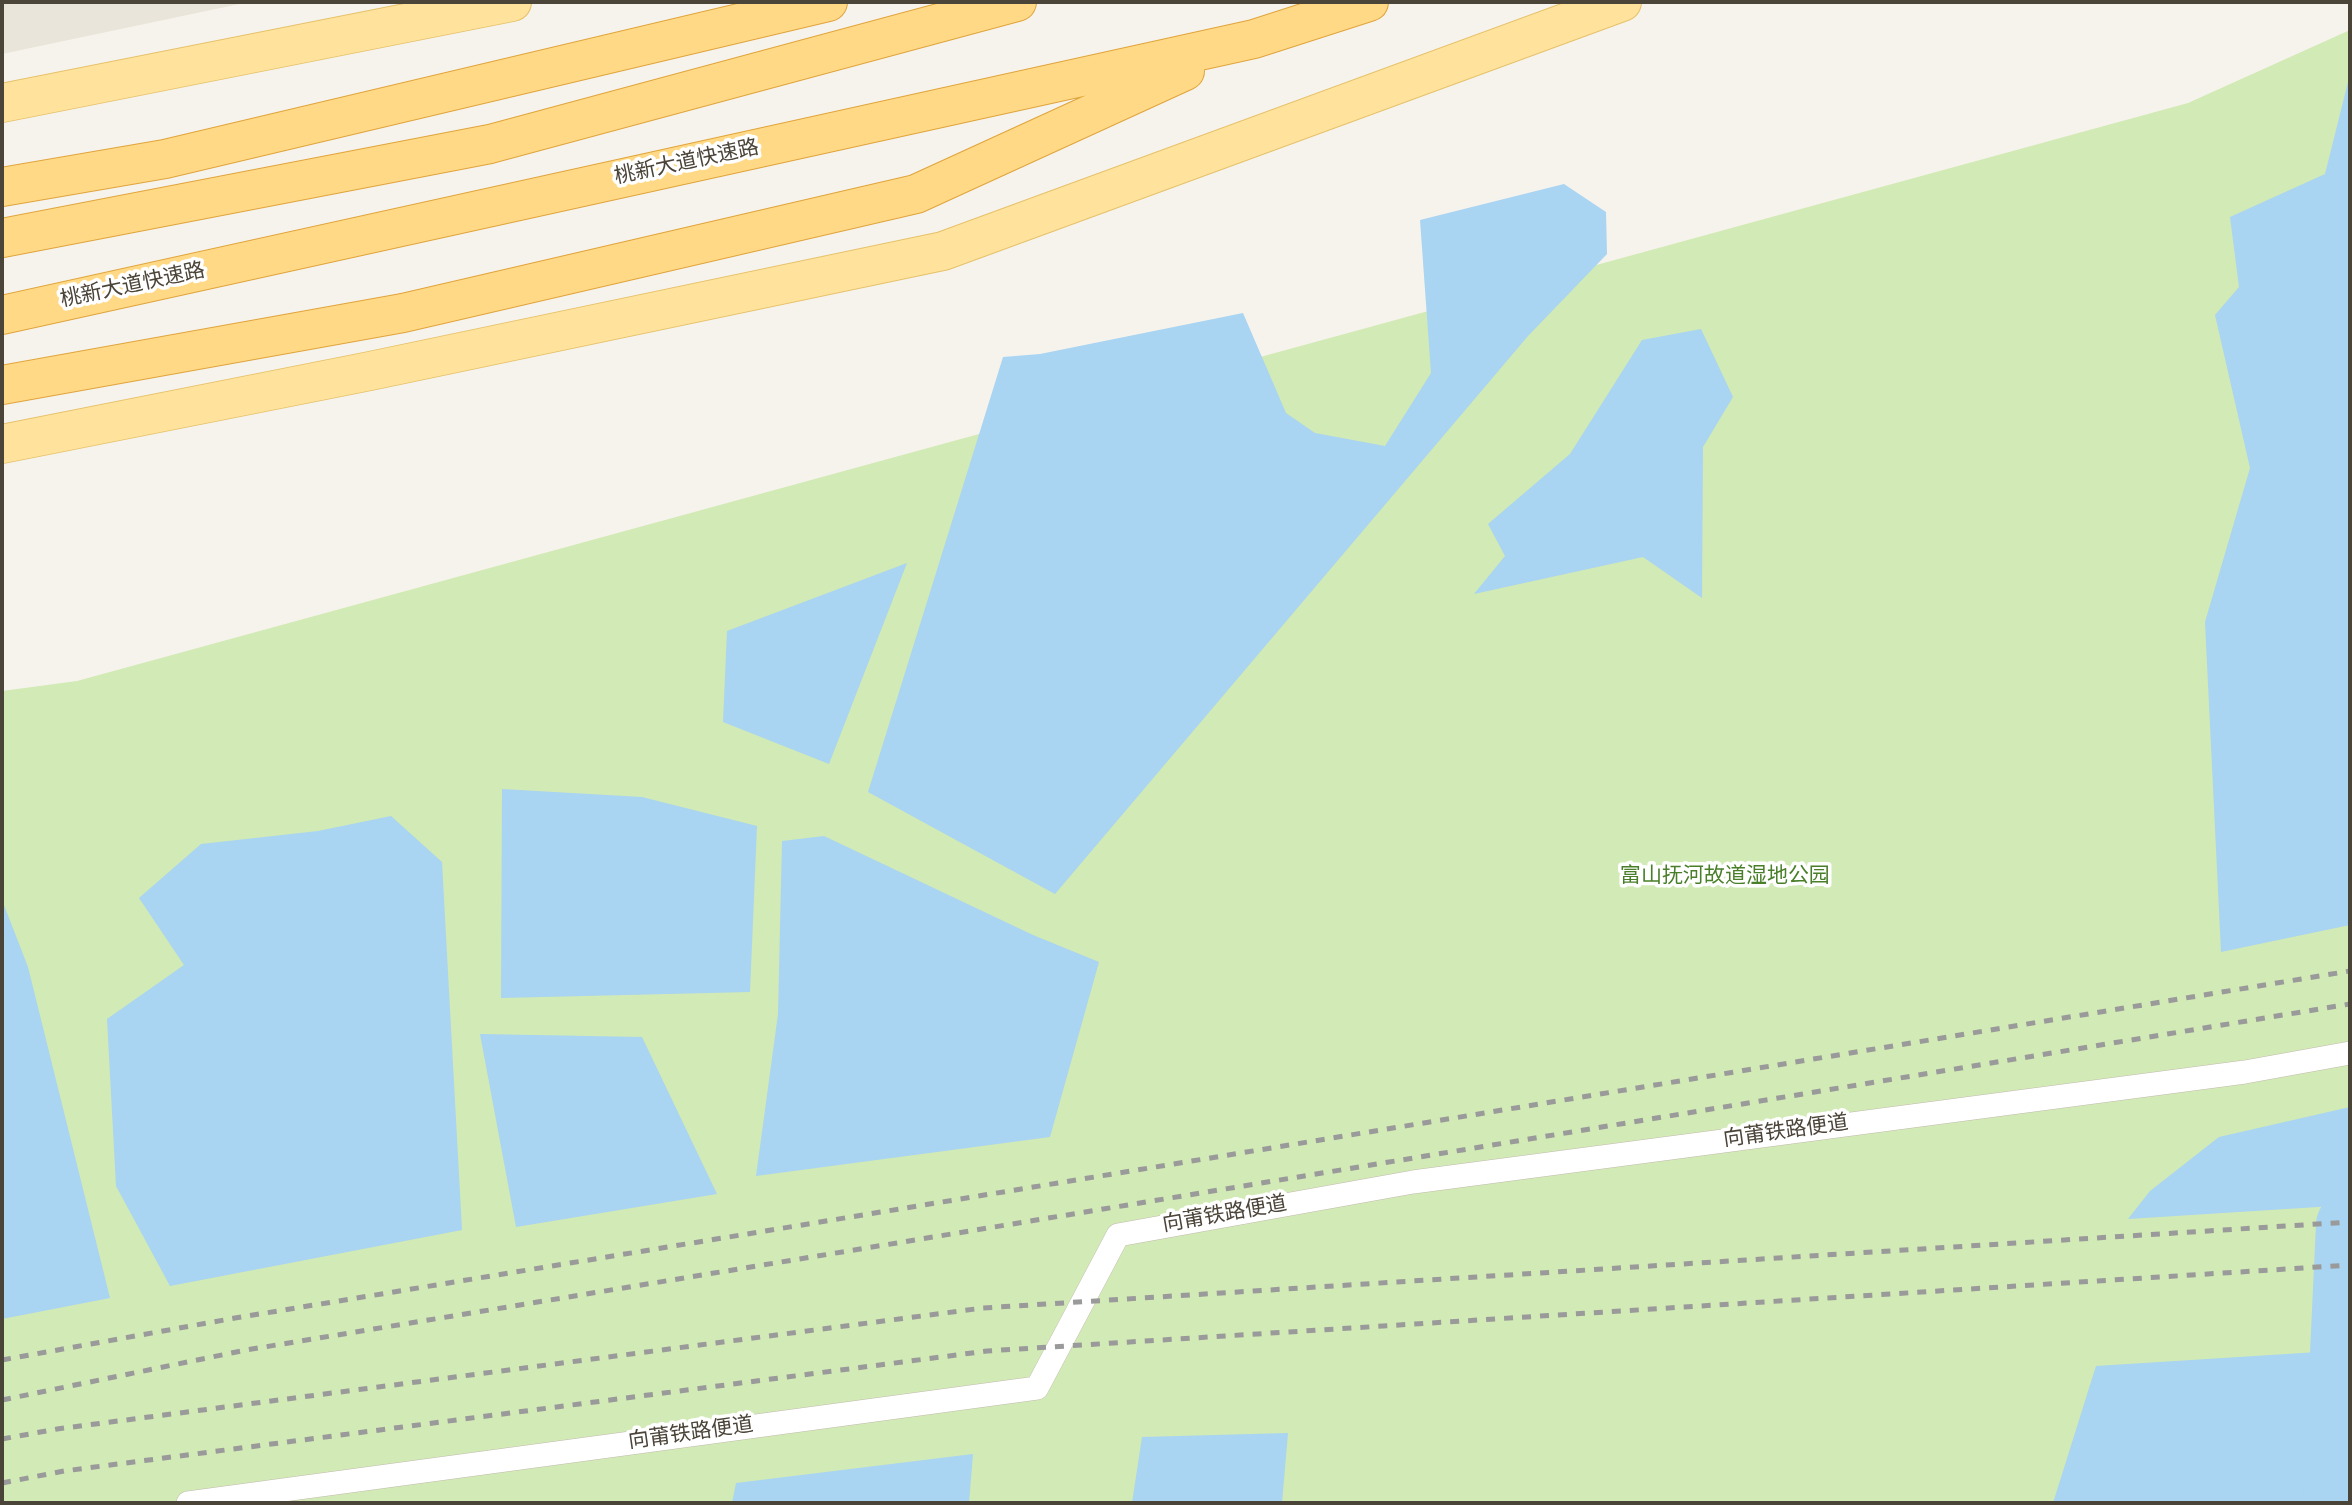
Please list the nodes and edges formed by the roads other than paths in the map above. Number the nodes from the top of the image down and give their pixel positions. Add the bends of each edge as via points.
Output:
1 (512, 2) edge
2 (828, 2) edge
3 (1017, 2) edge
4 (1369, 2) edge
5 (1622, 2) edge
6 (1254, 39) junction
7 (2, 103) edge
8 (2, 187) edge
9 (2, 238) edge
10 (2, 315) edge
11 (2, 385) edge
12 (2, 444) edge
13 (2350, 1053) edge
14 (188, 1503) edge

1 - 7 main road
2 - 8 highway via 165,159
3 - 9 highway via 489,144
4 - 6 highway, 桃新大道快速路
5 - 12 main road via 943,251
6 - 10 highway, 桃新大道快速路
6 - 11 highway via 916,194 402,313
13 - 14 lane, 向莆铁路便道 via 2231,1074 1413,1182 1118,1235 1037,1388

